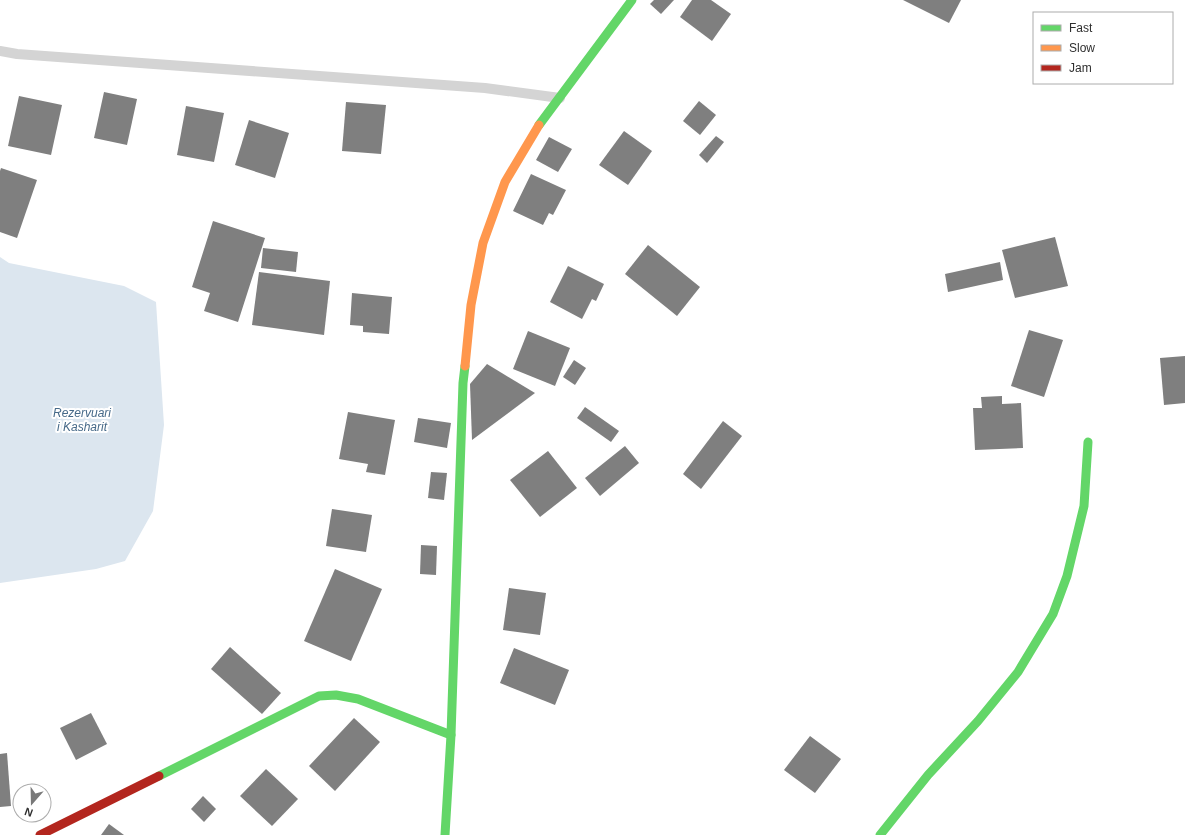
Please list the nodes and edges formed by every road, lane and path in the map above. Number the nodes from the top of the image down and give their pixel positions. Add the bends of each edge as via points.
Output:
1 (632, 0) edge
2 (0, 51) edge
3 (560, 98) junction
4 (1088, 442) dead end
5 (451, 735) junction
6 (40, 835) edge
7 (445, 835) edge
8 (880, 835) edge

1 - 3 street
2 - 3 lane via 485,88
3 - 5 street via 533,134 505,182 483,243 471,305 462,383
4 - 8 street via 1084,506 1067,576 1053,614 1018,672 978,721 928,775
5 - 6 street via 358,699 336,695 319,696
5 - 7 street

